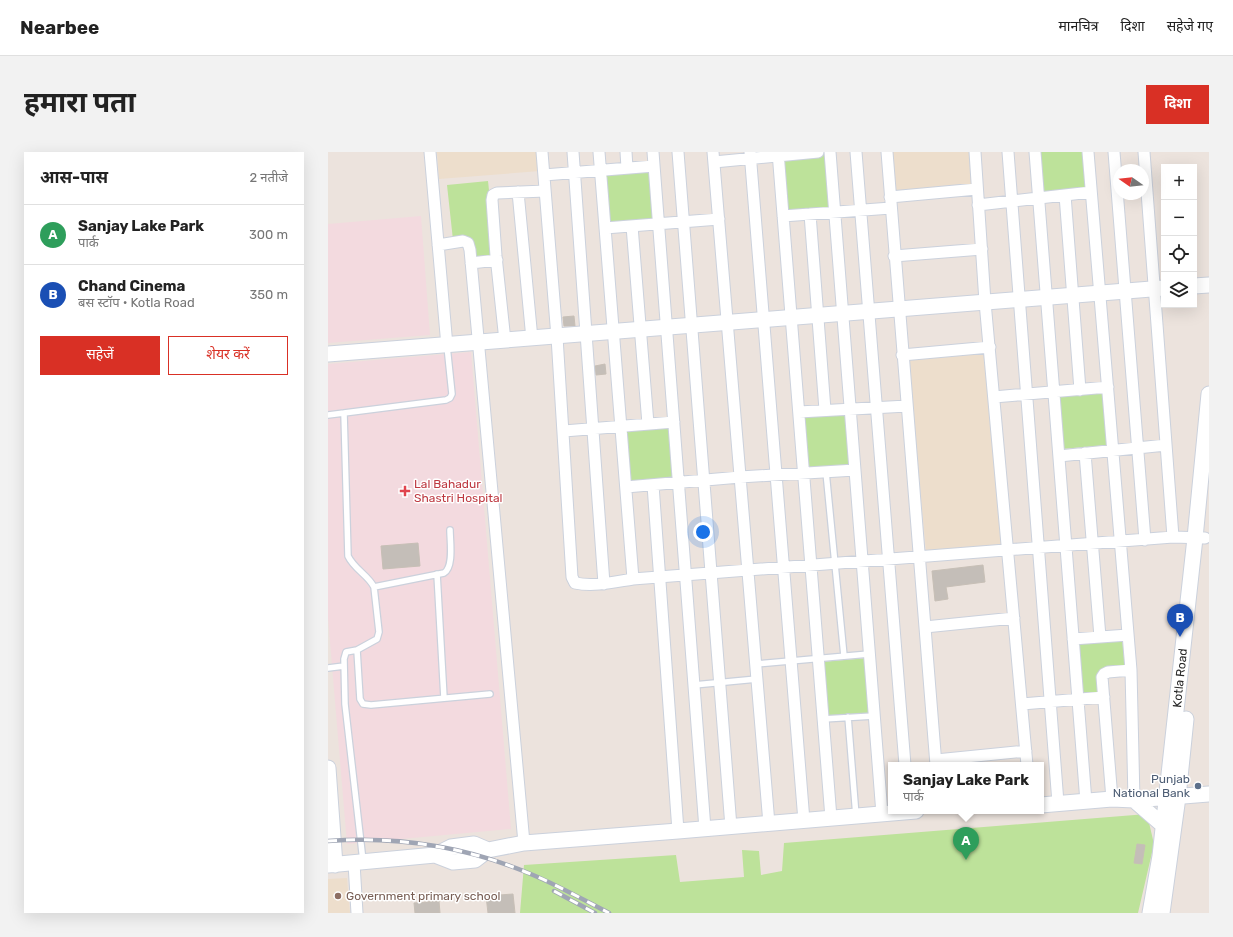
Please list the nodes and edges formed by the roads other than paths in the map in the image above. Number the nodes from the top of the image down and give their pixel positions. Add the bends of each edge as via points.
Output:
1 (430, 152) edge
2 (542, 152) edge
3 (573, 152) edge
4 (599, 152) edge
5 (626, 152) edge
6 (653, 152) edge
7 (678, 152) edge
8 (818, 152) edge
9 (830, 152) edge
10 (856, 152) edge
11 (887, 152) edge
12 (975, 152) edge
13 (1008, 152) edge
14 (1035, 152) edge
15 (1088, 152) edge
16 (1114, 152) edge
17 (1144, 152) edge
18 (805, 153) edge
19 (778, 154) edge
20 (751, 155) edge
21 (714, 157) edge
22 (654, 166) junction
23 (627, 168) junction
24 (601, 170) junction
25 (574, 172) junction
26 (544, 175) junction
27 (545, 190) junction
28 (977, 190) junction
29 (518, 192) junction
30 (1091, 192) junction
31 (1065, 195) junction
32 (1039, 198) junction
33 (1012, 201) junction
34 (890, 202) junction
35 (978, 205) junction
36 (861, 210) junction
37 (835, 212) junction
38 (810, 214) junction
39 (783, 216) junction
40 (719, 219) junction
41 (684, 222) junction
42 (659, 224) junction
43 (632, 226) junction
44 (605, 228) junction
45 (438, 245) junction
46 (982, 249) junction
47 (894, 256) junction
48 (496, 260) junction
49 (471, 263) junction
50 (1209, 285) edge
51 (1197, 286) edge
52 (1159, 288) edge
53 (1125, 291) junction
54 (1100, 293) junction
55 (1073, 295) junction
56 (1046, 297) junction
57 (1019, 300) junction
58 (985, 302) junction
59 (899, 309) junction
60 (869, 312) junction
61 (843, 314) junction
62 (818, 316) junction
63 (791, 318) junction
64 (764, 320) junction
65 (728, 323) junction
66 (692, 326) junction
67 (667, 328) junction
68 (640, 330) junction
69 (614, 332) junction
70 (587, 334) junction
71 (557, 337) junction
72 (532, 339) junction
73 (505, 341) junction
74 (478, 343) junction
75 (447, 346) junction
76 (990, 347) junction
77 (328, 354) edge
78 (902, 355) junction
79 (1108, 387) junction
80 (1080, 390) junction
81 (1054, 392) junction
82 (1027, 394) junction
83 (1209, 394) edge
84 (994, 397) junction
85 (907, 406) junction
86 (876, 407) junction
87 (850, 409) junction
88 (825, 410) junction
89 (799, 412) junction
90 (344, 413) junction
91 (328, 415) edge
92 (674, 422) junction
93 (648, 424) junction
94 (621, 427) junction
95 (594, 429) junction
96 (564, 432) junction
97 (1166, 445) junction
98 (1137, 448) junction
99 (1113, 451) junction
100 (1085, 453) junction
101 (1059, 456) junction
102 (855, 470) junction
103 (826, 472) junction
104 (804, 473) junction
105 (776, 475) junction
106 (740, 477) junction
107 (704, 480) junction
108 (678, 483) junction
109 (653, 485) junction
110 (626, 487) junction
111 (1209, 501) edge
112 (450, 530) dead end
113 (1173, 537) junction
114 (1200, 538) junction
115 (1145, 540) junction
116 (1120, 541) junction
117 (1092, 544) junction
118 (1066, 546) junction
119 (1039, 548) junction
120 (1008, 550) junction
121 (919, 557) junction
122 (889, 559) junction
123 (862, 561) junction
124 (835, 563) junction
125 (811, 565) junction
126 (784, 567) junction
127 (748, 570) junction
128 (711, 573) junction
129 (437, 574) junction
130 (685, 575) junction
131 (660, 576) junction
132 (634, 579) junction
133 (604, 584) junction
134 (374, 587) junction
135 (1014, 618) junction
136 (925, 628) junction
137 (1128, 635) junction
138 (1100, 637) junction
139 (1073, 639) junction
140 (357, 650) junction
141 (869, 654) junction
142 (844, 656) junction
143 (818, 659) junction
144 (791, 661) junction
145 (756, 664) junction
146 (344, 666) junction
147 (328, 668) edge
148 (1131, 670) junction
149 (757, 679) junction
150 (720, 682) junction
151 (694, 685) junction
152 (490, 694) dead end
153 (1104, 697) junction
154 (444, 698) junction
155 (1078, 699) junction
156 (1051, 702) junction
157 (1022, 704) junction
158 (874, 716) junction
159 (848, 717) junction
160 (823, 719) junction
161 (1026, 751) junction
162 (905, 762) edge
163 (936, 762) edge
164 (1027, 762) edge
165 (328, 768) edge
166 (1209, 794) edge
167 (1172, 798) junction
168 (1112, 799) junction
169 (1134, 800) junction
170 (1086, 802) junction
171 (1058, 803) junction
172 (1044, 805) edge
173 (888, 813) edge
174 (882, 814) junction
175 (856, 816) junction
176 (831, 818) junction
177 (804, 821) junction
178 (769, 824) junction
179 (1164, 826) junction
180 (731, 827) junction
181 (705, 829) junction
182 (678, 831) junction
183 (524, 843) junction
184 (358, 862) junction
185 (331, 865) edge
186 (357, 913) edge
187 (1150, 913) edge
188 (1162, 913) edge

1 - 45 street
2 - 26 street
3 - 25 street
4 - 24 street
5 - 23 street
6 - 22 street
7 - 41 street
8 - 18 street
9 - 37 street
10 - 36 street
11 - 34 street
12 - 28 street
13 - 33 street
14 - 32 street
15 - 30 street
16 - 53 street
17 - 52 street
18 - 19 street
19 - 20 street
19 - 39 street
20 - 21 street
20 - 64 street
21 - 40 street
22 - 23 street
22 - 42 street
23 - 24 street
24 - 25 street
24 - 44 street
25 - 26 street
25 - 70 street
26 - 27 street
27 - 29 street
27 - 71 street
28 - 34 street
28 - 35 street
29 - 48 street via 493,195
29 - 72 street
30 - 31 street
30 - 54 street
31 - 32 street
31 - 55 street
32 - 33 street
32 - 56 street
33 - 35 street
33 - 57 street
34 - 36 street
34 - 47 street
35 - 46 street
36 - 37 street
36 - 60 street
37 - 38 street
37 - 61 street
38 - 39 street
38 - 62 street
39 - 63 street
40 - 41 street
40 - 65 street
41 - 42 street
41 - 66 street
42 - 43 street
42 - 67 street
43 - 44 street
43 - 68 street
44 - 69 street
45 - 49 street via 463,241 468,243
45 - 75 street
46 - 47 street
46 - 58 street
47 - 59 street
48 - 49 street
48 - 73 street
49 - 74 street
50 - 51 street
52 - 53 street
52 - 97 street
53 - 54 street
53 - 98 street
54 - 55 street
54 - 79 street
55 - 56 street
55 - 80 street
56 - 57 street
56 - 81 street
57 - 58 street
57 - 82 street
58 - 59 street
58 - 76 street
59 - 60 street
59 - 78 street
60 - 61 street
60 - 86 street
61 - 62 street
61 - 87 street
62 - 63 street
62 - 88 street
63 - 64 street
63 - 89 street
64 - 65 street
64 - 105 street
65 - 66 street
65 - 106 street
66 - 67 street
66 - 107 street
67 - 68 street
67 - 92 street
68 - 69 street
68 - 93 street
69 - 70 street
69 - 94 street
70 - 71 street
70 - 95 street
71 - 72 street
71 - 96 street
72 - 73 street
73 - 74 street
74 - 75 street
74 - 183 street
75 - 77 street
75 - 90 lane via 452,394 450,398
76 - 78 street
76 - 84 street
78 - 85 street
79 - 80 street
79 - 99 street
80 - 81 street
81 - 82 street
81 - 101 street
82 - 84 street
82 - 119 street
83 - 114 street, Kotla Road
84 - 120 street
85 - 86 street
85 - 121 street
86 - 87 street
86 - 122 street
87 - 88 street
87 - 102 street
88 - 89 street
89 - 104 street
90 - 91 lane
90 - 134 lane via 348,556
92 - 93 street
92 - 108 street
93 - 94 street
94 - 95 street
94 - 110 street
95 - 96 street
95 - 133 street
96 - 133 street via 572,577 575,583 583,585
97 - 98 street
97 - 113 street
98 - 99 street
98 - 115 street
99 - 100 street
99 - 116 street
100 - 101 street
100 - 117 street
101 - 118 street
102 - 103 street
102 - 123 street
103 - 104 street
103 - 124 lane
104 - 105 street
104 - 125 street
105 - 106 street
105 - 126 street
106 - 107 street
106 - 127 street
107 - 108 street
107 - 128 street
108 - 109 street
108 - 130 street
109 - 110 street
109 - 131 street
110 - 132 street
111 - 114 street, Kotla Road
112 - 129 lane via 450,565 444,573
113 - 114 street
113 - 115 street
114 - 167 street, Kotla Road
115 - 116 street
116 - 117 street
116 - 137 street
117 - 118 street
117 - 138 street
118 - 119 street
118 - 139 street
119 - 120 street
119 - 156 street
120 - 121 street
120 - 135 street
121 - 122 street
121 - 136 street
122 - 123 street
122 - 162 street
123 - 124 street
123 - 141 street
124 - 125 street
124 - 142 lane
125 - 126 street
125 - 143 street
126 - 127 street
126 - 144 street
127 - 128 street
127 - 145 street
128 - 130 street
128 - 150 street
129 - 134 lane
129 - 154 lane
130 - 131 street
130 - 151 street
131 - 132 street
131 - 182 street
132 - 133 street
134 - 140 lane via 379,636 377,640
135 - 136 street
135 - 157 street
136 - 163 street
137 - 138 street
137 - 148 street
138 - 139 street
139 - 155 street
140 - 146 lane via 346,652
140 - 154 lane via 362,704
141 - 142 lane
141 - 158 street
142 - 143 lane
143 - 144 lane
143 - 160 street
144 - 145 lane
144 - 177 street
145 - 149 street
146 - 147 lane
146 - 184 lane
148 - 153 street via 1104,674
148 - 169 street
149 - 150 lane
149 - 178 street
150 - 151 lane
150 - 180 street
151 - 181 street
152 - 154 lane
153 - 155 street
153 - 168 street
155 - 156 street
155 - 170 street
156 - 157 street
156 - 171 street
157 - 161 street
158 - 159 lane
158 - 174 street
159 - 160 lane
159 - 175 lane
160 - 176 street
161 - 163 street
161 - 164 street
165 - 185 street
166 - 167 street
167 - 169 street
167 - 179 street, Kotla Road
167 - 188 street, Kotla Road
168 - 169 street
168 - 170 street
169 - 179 street
170 - 171 street
171 - 172 street
173 - 174 street
174 - 175 street
175 - 176 street
176 - 177 street
177 - 178 street
178 - 180 street
179 - 187 street, Kotla Road
180 - 181 street
181 - 182 street
182 - 183 street
183 - 184 street via 488,850 474,860 453,862 435,855
184 - 185 street
184 - 186 street

